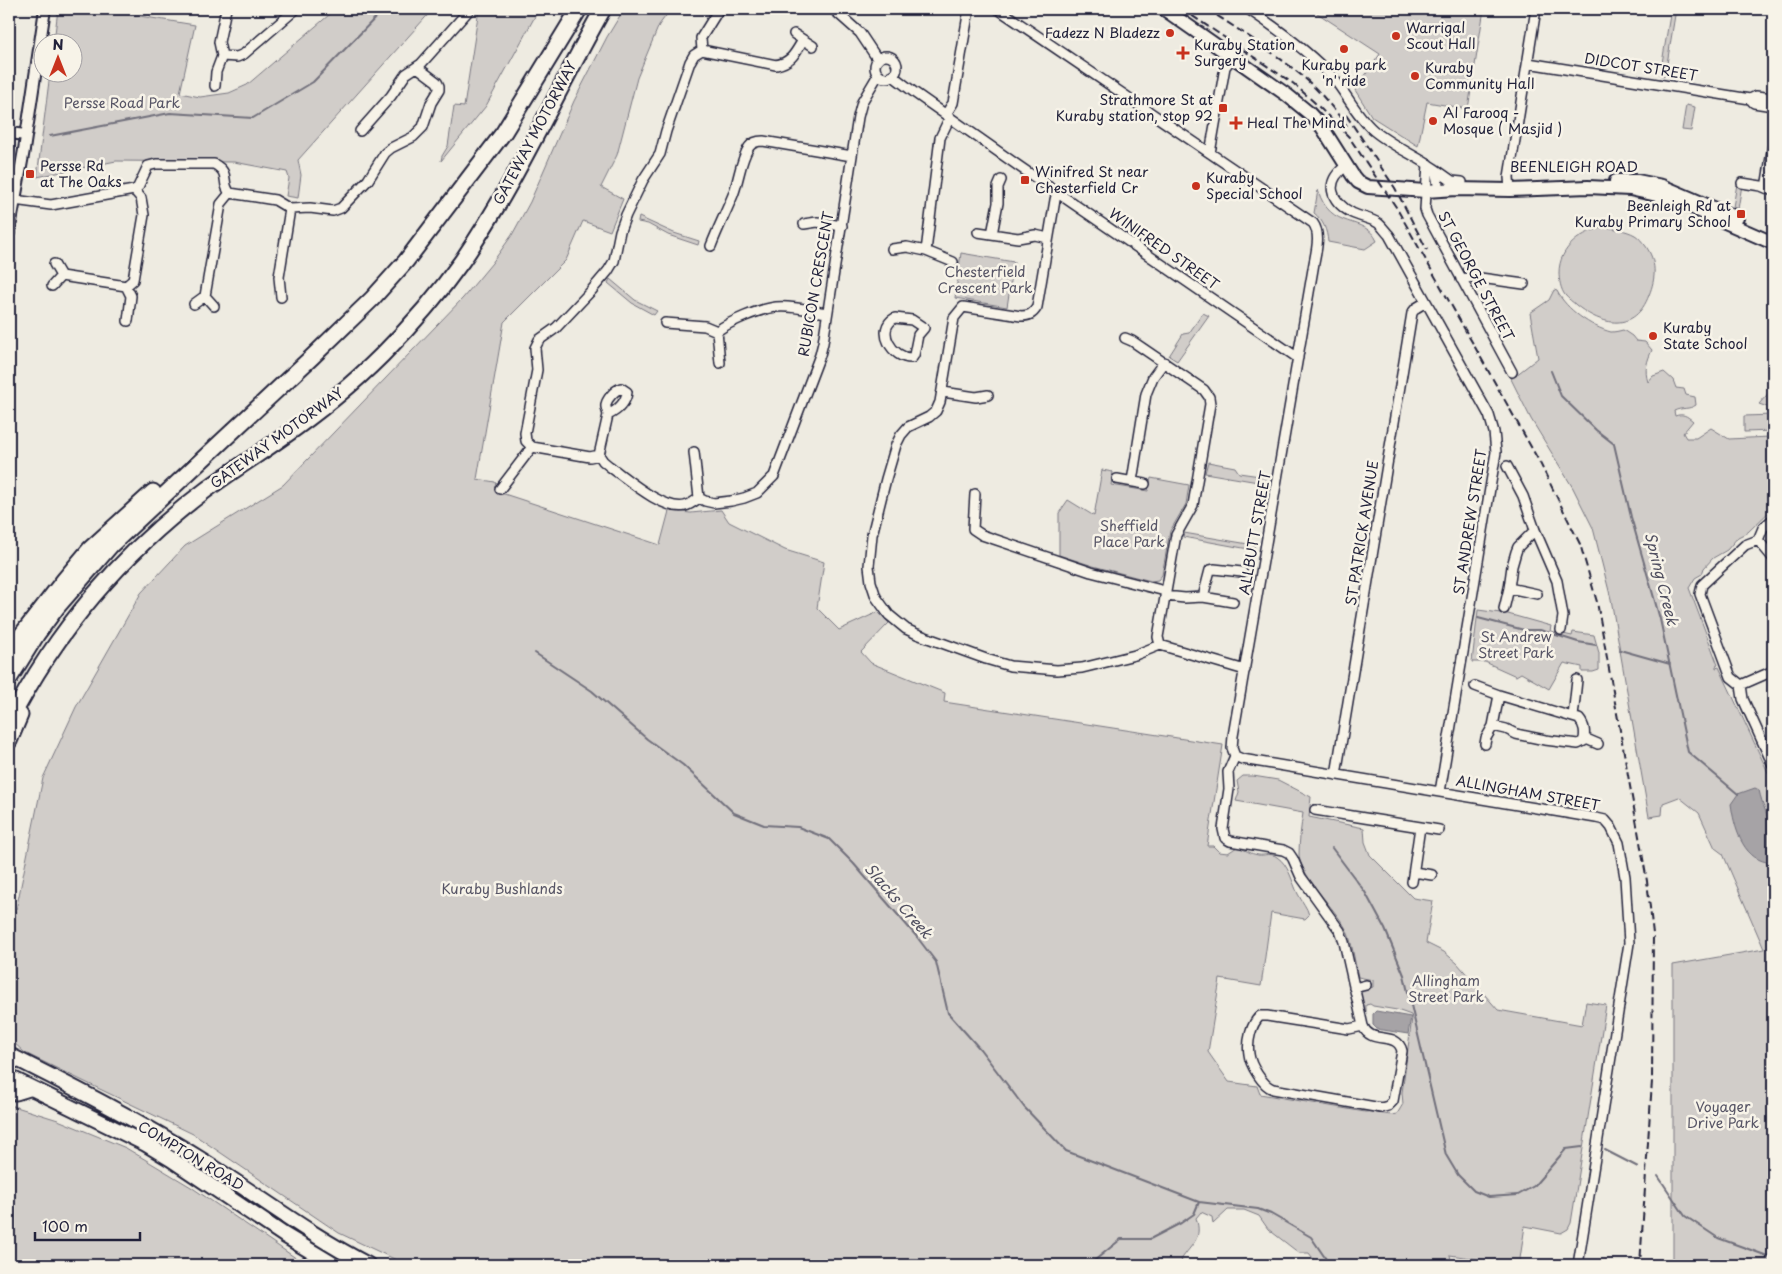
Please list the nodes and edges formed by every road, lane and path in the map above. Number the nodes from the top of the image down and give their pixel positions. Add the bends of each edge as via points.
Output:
1 (45, 9) edge
2 (226, 9) edge
3 (296, 9) edge
4 (470, 9) edge
5 (579, 9) edge
6 (603, 9) edge
7 (719, 9) edge
8 (833, 9) edge
9 (969, 9) edge
10 (998, 9) edge
11 (1164, 9) edge
12 (1248, 9) edge
13 (1536, 9) edge
14 (794, 34) dead end
15 (803, 40) junction
16 (813, 46) dead end
17 (702, 50) junction
18 (222, 56) junction
19 (1233, 57) junction
20 (878, 60) junction
21 (1528, 63) junction
22 (417, 66) junction
23 (878, 75) junction
24 (893, 76) junction
25 (215, 86) dead end
26 (1773, 98) edge
27 (1750, 99) junction
28 (1773, 106) edge
29 (948, 116) junction
30 (9, 132) edge
31 (360, 132) dead end
32 (26, 135) junction
33 (1773, 145) edge
34 (1210, 153) junction
35 (852, 156) junction
36 (1346, 166) junction
37 (1431, 166) junction
38 (1001, 180) dead end
39 (1462, 182) junction
40 (1742, 183) dead end
41 (1430, 186) junction
42 (1509, 186) junction
43 (134, 190) junction
44 (1770, 190) edge
45 (1057, 192) junction
46 (230, 193) junction
47 (12, 207) edge
48 (290, 209) junction
49 (804, 224) dead end
50 (842, 226) junction
51 (978, 232) dead end
52 (9, 233) edge
53 (992, 234) junction
54 (1773, 234) edge
55 (1048, 238) junction
56 (1773, 243) edge
57 (711, 246) dead end
58 (892, 249) dead end
59 (926, 250) junction
60 (953, 262) dead end
61 (54, 264) dead end
62 (61, 276) junction
63 (1461, 279) junction
64 (1524, 284) dead end
65 (52, 286) dead end
66 (126, 286) junction
67 (205, 296) junction
68 (281, 298) dead end
69 (1426, 302) junction
70 (194, 304) dead end
71 (214, 306) dead end
72 (828, 313) junction
73 (128, 321) dead end
74 (665, 323) dead end
75 (717, 331) junction
76 (918, 335) joint
77 (1125, 338) dead end
78 (1298, 358) junction
79 (1164, 362) junction
80 (720, 363) dead end
81 (1512, 372) dead end
82 (942, 392) junction
83 (988, 395) dead end
84 (262, 403) junction
85 (608, 415) dead end
86 (532, 448) junction
87 (694, 452) dead end
88 (599, 455) junction
89 (1507, 466) dead end
90 (1117, 479) dead end
91 (1132, 482) junction
92 (1145, 484) dead end
93 (500, 489) dead end
94 (975, 494) dead end
95 (699, 498) junction
96 (1773, 519) edge
97 (1535, 530) junction
98 (1758, 540) junction
99 (1773, 558) edge
100 (1242, 572) dead end
101 (1509, 588) junction
102 (1165, 594) junction
103 (1537, 594) dead end
104 (1203, 597) junction
105 (1233, 602) dead end
106 (1504, 609) dead end
107 (1561, 630) dead end
108 (1160, 645) junction
109 (9, 651) edge
110 (1245, 670) junction
111 (1773, 671) edge
112 (9, 679) edge
113 (1577, 680) dead end
114 (1741, 685) junction
115 (1475, 686) dead end
116 (26, 690) junction
117 (1499, 695) junction
118 (1573, 717) junction
119 (9, 723) edge
120 (1493, 726) junction
121 (1584, 738) junction
122 (9, 741) edge
123 (1485, 744) dead end
124 (1598, 744) dead end
125 (1235, 756) junction
126 (1773, 764) edge
127 (1336, 775) junction
128 (1440, 792) junction
129 (1315, 810) dead end
130 (1420, 827) junction
131 (1439, 830) dead end
132 (1414, 872) junction
133 (1432, 875) dead end
134 (1412, 882) dead end
135 (1366, 985) dead end
136 (1354, 988) junction
137 (1363, 1026) junction
138 (9, 1055) edge
139 (9, 1077) edge
140 (29, 1088) junction
141 (9, 1091) edge
142 (334, 1265) edge
143 (368, 1265) edge
144 (1578, 1265) edge

1 - 32 street
2 - 18 street via 219,42
3 - 18 street via 244,54
4 - 22 street
5 - 84 highway, GATEWAY MOTORWAY via 504,132 406,261 372,300
6 - 116 highway, GATEWAY MOTORWAY via 488,221 426,308 381,356 327,405 206,489 154,533 92,597
7 - 17 street via 702,38
8 - 20 street via 860,33
9 - 29 street
10 - 34 street
11 - 19 main road, BEENLEIGH ROAD
12 - 37 street via 1322,66 1375,131
13 - 21 street
14 - 15 street
15 - 16 street
15 - 17 street via 792,58 776,65
17 - 86 street via 690,62 660,154 626,215 614,261 591,291 556,328 539,340 535,348 537,370 525,433
18 - 25 street
19 - 34 street via 1226,66
19 - 36 main road, BEENLEIGH ROAD via 1309,113 1322,127
20 - 23 street via 875,68
20 - 24 street via 887,56 895,60 898,67
21 - 27 street, DIDCOT STREET
21 - 42 street
22 - 31 street via 406,74
22 - 48 street via 438,82 439,90 418,132 385,153 368,180 341,208 333,211
23 - 24 street
23 - 35 street, RUBICON CRESCENT via 862,102
24 - 29 street, WINIFRED STREET
26 - 27 street, DIDCOT STREET via 1756,96
27 - 28 street, DIDCOT STREET via 1754,103
29 - 45 street, WINIFRED STREET
29 - 59 street via 940,138
30 - 32 street
32 - 47 street
33 - 44 street
34 - 78 street, ALLBUTT STREET via 1313,223 1317,231
35 - 50 street, RUBICON CRESCENT
35 - 57 street via 757,141 750,146
36 - 41 main road, BEENLEIGH ROAD via 1358,182 1368,187
36 - 69 street, ST ANDREW STREET via 1333,180 1335,198 1341,206 1377,223 1389,235
37 - 39 street via 1452,181
37 - 41 street, ST GEORGE STREET
38 - 53 street
39 - 41 main road, BEENLEIGH ROAD
39 - 42 main road, BEENLEIGH ROAD
40 - 44 street
41 - 42 main road, BEENLEIGH ROAD via 1456,189
41 - 63 street, ST GEORGE STREET via 1425,209 1427,215
42 - 54 main road, BEENLEIGH ROAD via 1649,182
42 - 56 main road, BEENLEIGH ROAD via 1612,188 1652,193
43 - 46 street via 148,166 214,164 222,168 226,189
43 - 47 street via 52,206
43 - 66 street via 141,198 144,215 133,280
45 - 55 street
45 - 78 street, WINIFRED STREET
46 - 48 street via 275,200
46 - 67 street via 221,204
47 - 52 street
48 - 68 street via 279,277
49 - 50 street via 817,222
50 - 72 street, RUBICON CRESCENT
51 - 53 street
53 - 55 street
55 - 82 street via 1034,313 1021,316 964,307 958,312 954,318
58 - 59 street
59 - 60 street
61 - 62 street
62 - 65 street
62 - 66 street
63 - 64 street via 1473,277
63 - 81 street, ST GEORGE STREET
66 - 73 street via 131,296
67 - 70 street
67 - 71 street
69 - 127 street, ST PATRICK AVENUE via 1412,313
69 - 128 street, ST ANDREW STREET via 1489,415 1496,452
72 - 75 street via 776,307 728,323
72 - 95 street, RUBICON CRESCENT via 820,355 774,476 757,493 732,502 714,503
74 - 75 street via 705,326
75 - 80 street
76 - 76 street via 924,328 912,320 895,318 888,324 886,337 890,347 908,359 914,355
77 - 79 street
78 - 110 street, ALLBUTT STREET
79 - 91 street via 1146,394
79 - 102 street via 1204,390 1210,404 1193,505 1176,535
82 - 83 street via 976,397
82 - 108 street via 936,411 900,435 893,454 870,550 871,582 881,606 896,621 917,634 1010,666 1057,670 1082,668
84 - 109 highway via 241,416 104,536 64,580
84 - 112 highway, GATEWAY MOTORWAY via 93,564 52,614
85 - 88 street
86 - 88 street via 590,457
86 - 93 street
87 - 95 street
88 - 95 street via 609,466 669,505 685,507
89 - 97 street via 1523,496
90 - 91 street
91 - 92 street
94 - 102 street via 973,529 982,535
96 - 98 street via 1763,528
97 - 101 street via 1518,548
97 - 107 street via 1558,581 1563,616
98 - 99 street
98 - 114 street via 1745,544 1702,584 1700,590 1731,677
100 - 104 street via 1210,570
101 - 103 street
101 - 106 street
102 - 104 street
102 - 108 street via 1158,637
104 - 105 street
108 - 110 street
110 - 125 street, ALLBUTT STREET via 1233,736
111 - 114 street
113 - 118 street
114 - 126 street via 1743,699
115 - 117 street
116 - 119 highway, GATEWAY MOTORWAY
116 - 122 highway via 25,704
117 - 118 street
117 - 120 street
118 - 121 street via 1584,724
120 - 121 street via 1569,744 1578,744
120 - 123 street
121 - 124 street
125 - 127 street, ALLINGHAM STREET
125 - 136 street, ALLBUTT STREET via 1228,772 1225,838 1283,850 1294,859 1301,877 1340,931
127 - 128 street, ALLINGHAM STREET
128 - 144 street, ALLINGHAM STREET via 1605,820 1619,844 1625,877 1629,943
129 - 130 street
130 - 131 street
130 - 132 street
132 - 133 street
132 - 134 street
135 - 136 street
136 - 137 street
137 - 137 street via 1350,1030 1260,1016 1253,1025 1248,1051 1263,1083 1273,1089 1381,1108 1393,1102 1402,1051 1395,1040 1372,1036
138 - 143 main road, COMPTON ROAD via 187,1151 327,1243
139 - 140 main road, COMPTON ROAD
140 - 141 highway
140 - 142 main road, COMPTON ROAD via 159,1152

